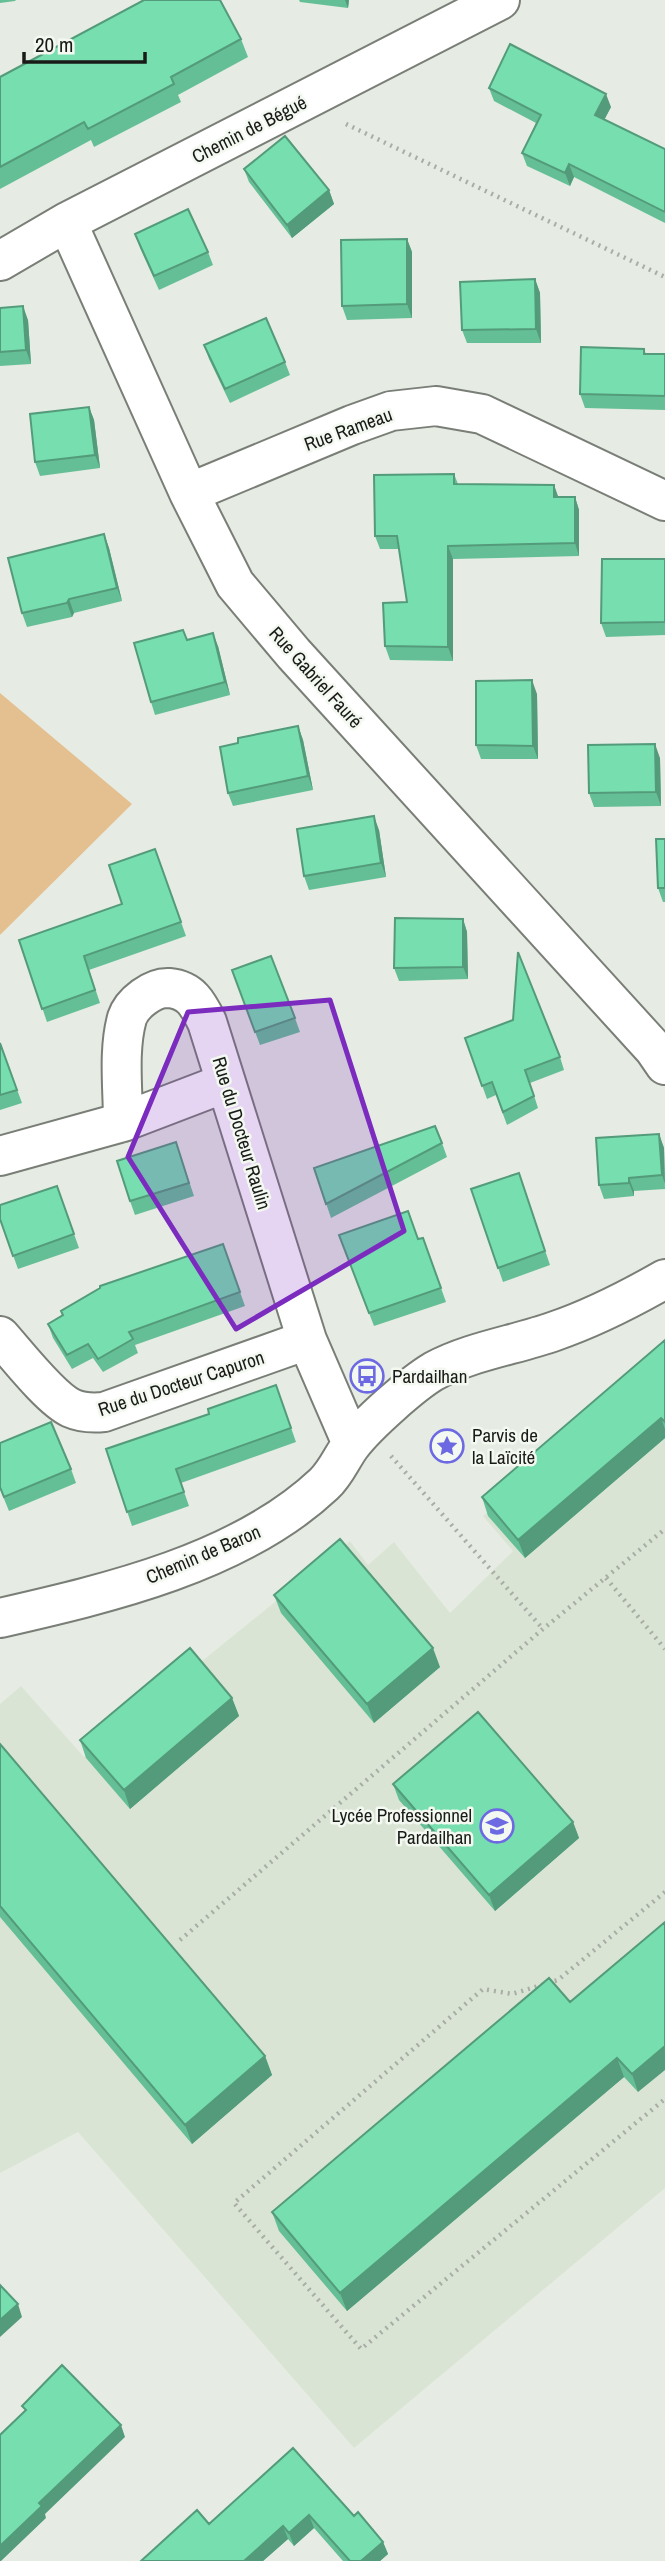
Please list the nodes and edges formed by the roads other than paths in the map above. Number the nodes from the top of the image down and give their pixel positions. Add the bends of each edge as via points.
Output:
1 (500, 0) edge
2 (67, 222) junction
3 (0, 261) edge
4 (189, 493) junction
5 (665, 500) edge
6 (661, 1051) edge
7 (225, 1083) junction
8 (123, 1122) junction
9 (0, 1156) edge
10 (665, 1279) edge
11 (0, 1336) edge
12 (307, 1340) junction
13 (352, 1444) junction
14 (0, 1618) edge

1 - 2 street, Chemin de Bégué
2 - 3 street, Chemin de Bégué
2 - 4 street, Rue Gabriel Fauré
4 - 5 street, Rue Rameau via 365,420 391,411 436,407 482,414
4 - 6 street, Rue Gabriel Fauré via 235,584 285,644
7 - 8 street
7 - 8 street, Rue du Docteur Raulin via 196,1000 183,991 166,988 152,992 140,999 128,1016 123,1047
7 - 12 street, Rue du Docteur Raulin
8 - 9 street
10 - 13 street, Chemin de Baron via 630,1300 557,1331 458,1360 434,1372 408,1390
11 - 12 street, Rue du Docteur Capuron via 59,1400 89,1413 104,1412
12 - 13 street, Rue du Docteur Raulin
13 - 14 street, Chemin de Baron via 326,1483 267,1528 197,1561 93,1597

